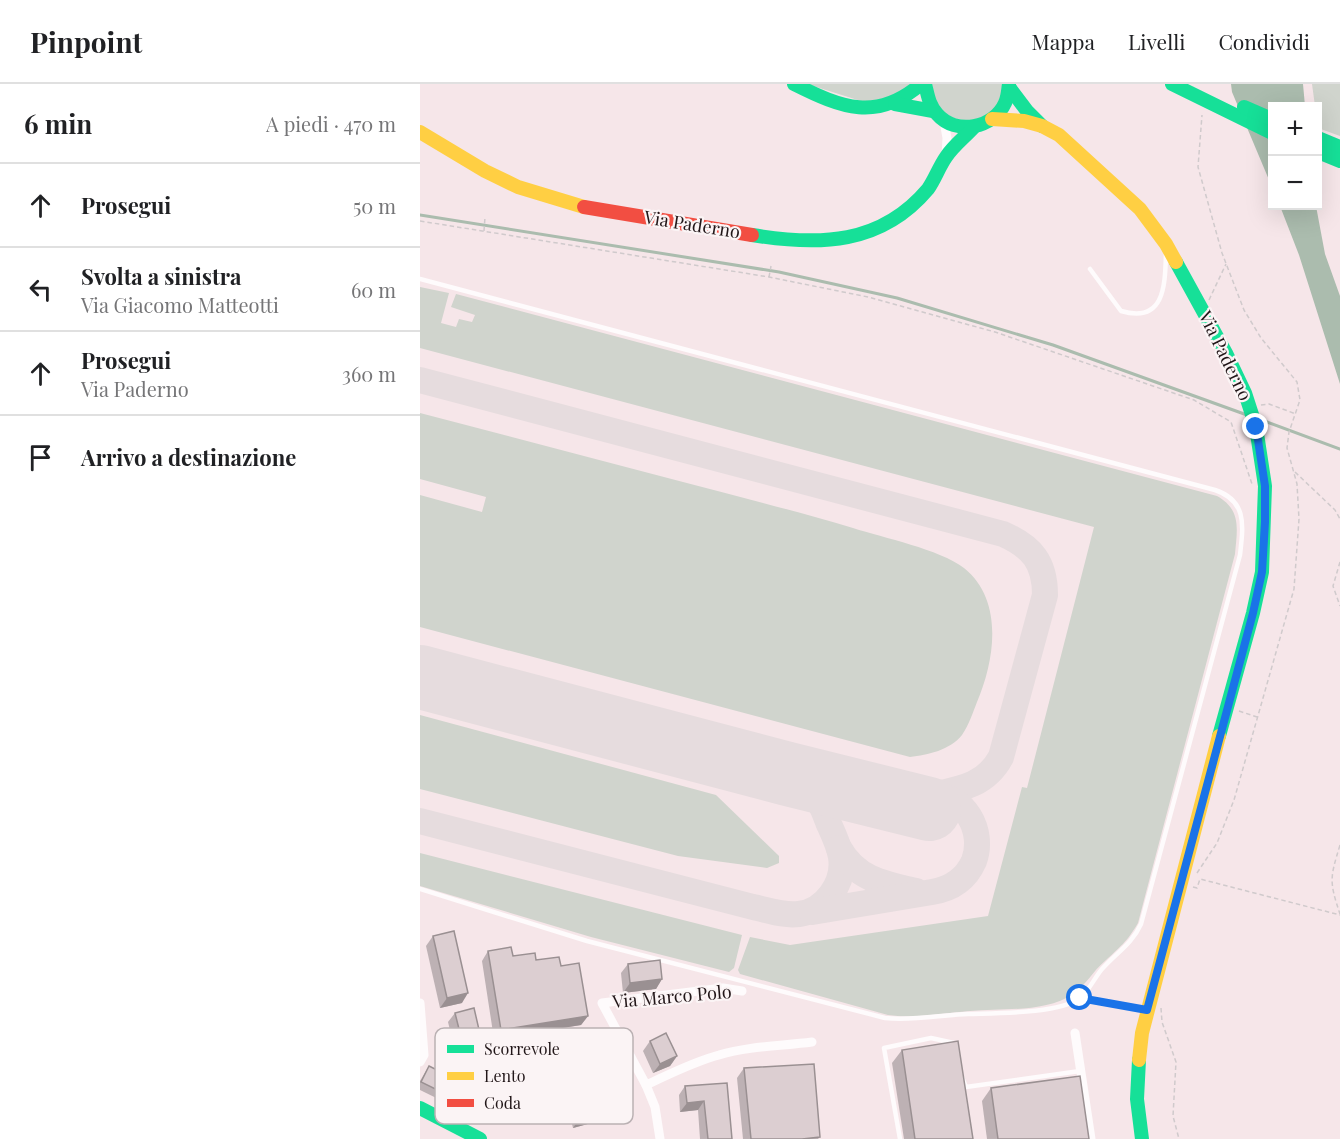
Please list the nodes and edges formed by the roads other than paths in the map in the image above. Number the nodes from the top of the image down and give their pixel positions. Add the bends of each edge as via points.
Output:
1 (794, 84) edge
2 (923, 84) edge
3 (1172, 84) edge
4 (1198, 84) edge
5 (1009, 86) edge
6 (895, 104) junction
7 (933, 111) junction
8 (1268, 117) edge
9 (992, 119) junction
10 (944, 121) junction
11 (1042, 126) junction
12 (974, 127) junction
13 (1268, 131) edge
14 (420, 132) edge
15 (1322, 140) edge
16 (1340, 147) edge
17 (1322, 154) edge
18 (946, 156) junction
19 (1340, 161) edge
20 (1166, 244) junction
21 (1090, 269) dead end
22 (420, 279) edge
23 (420, 889) edge
24 (742, 991) dead end
25 (1080, 998) junction
26 (420, 1003) edge
27 (1147, 1010) junction
28 (615, 1028) edge
29 (1075, 1033) dead end
30 (812, 1042) dead end
31 (955, 1051) edge
32 (633, 1061) edge
33 (420, 1062) edge
34 (959, 1068) edge
35 (1080, 1071) junction
36 (646, 1086) junction
37 (420, 1108) edge
38 (435, 1116) edge
39 (451, 1124) edge
40 (480, 1139) edge
41 (660, 1139) edge
42 (900, 1139) edge
43 (1091, 1139) edge
44 (1142, 1139) edge

1 - 6 main road via 820,98 853,108
2 - 6 main road
2 - 7 main road
3 - 13 main road
4 - 8 main road
5 - 9 main road, Via Paderno via 1006,102
5 - 11 main road, Via Paderno
6 - 7 main road
7 - 10 main road
9 - 11 main road, Via Paderno
9 - 12 main road, Via Paderno
10 - 12 main road
10 - 18 street
11 - 20 main road, Via Paderno via 1073,146 1123,191
12 - 18 main road, Via Paderno
14 - 18 main road, Via Paderno via 485,171 545,197 587,208 797,241 839,240 881,227 917,201
15 - 16 main road
17 - 19 main road
20 - 21 lane via 1160,297 1151,311 1142,315 1121,311
20 - 27 main road, Via Paderno via 1246,396 1256,427 1265,486 1262,572 1253,613
22 - 25 lane via 1204,487 1234,500 1242,518 1240,555 1141,924 1131,943 1102,969
23 - 25 lane via 587,940 885,1018 915,1020 1007,1013 1064,1005
24 - 28 street, Via Marco Polo via 723,988 602,1003
25 - 27 lane
26 - 33 street via 424,1055
27 - 44 main road, Via Paderno via 1137,1079
29 - 35 street
30 - 36 street via 721,1054
31 - 42 lane via 954,1043 932,1038 884,1048
32 - 36 street, Via Marco Polo
34 - 35 lane via 966,1087
35 - 43 street
36 - 41 street via 655,1107
37 - 38 main road
39 - 40 main road

